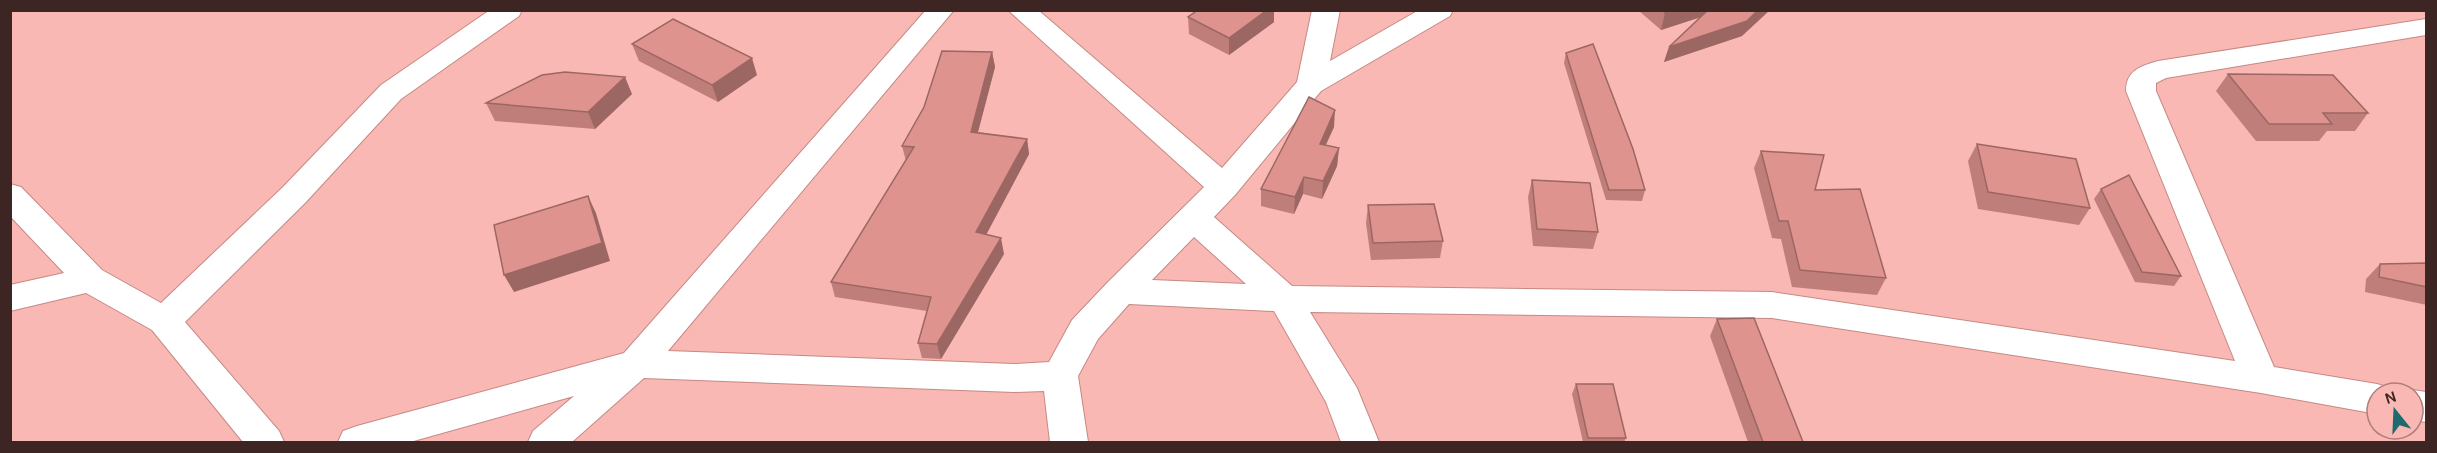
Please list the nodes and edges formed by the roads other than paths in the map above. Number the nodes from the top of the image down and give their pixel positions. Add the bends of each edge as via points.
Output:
1 (509, 10) edge
2 (941, 10) edge
3 (1021, 10) edge
4 (1326, 10) edge
5 (1440, 10) edge
6 (2427, 27) edge
7 (1311, 84) junction
8 (1224, 187) junction
9 (10, 195) edge
10 (1193, 217) junction
11 (90, 279) junction
12 (1120, 291) junction
13 (10, 298) edge
14 (1284, 299) junction
15 (164, 321) junction
16 (636, 364) junction
17 (1060, 376) junction
18 (2261, 379) junction
19 (2365, 397) edge
20 (265, 442) edge
21 (357, 442) edge
22 (547, 442) edge
23 (1069, 442) edge
24 (1360, 442) edge

1 - 15 street via 391,92 294,195
2 - 16 street
3 - 8 street
4 - 7 street
5 - 7 street
6 - 18 street via 2158,70 2141,79 2141,91
7 - 8 street
8 - 10 street
9 - 11 street
10 - 12 street
10 - 14 street
11 - 13 street
11 - 15 street
12 - 14 street
12 - 17 street via 1085,330
14 - 18 street via 1772,305
14 - 24 street via 1344,399
15 - 20 street
16 - 17 street via 1014,378
16 - 21 street
16 - 22 street
17 - 23 street
18 - 19 street

